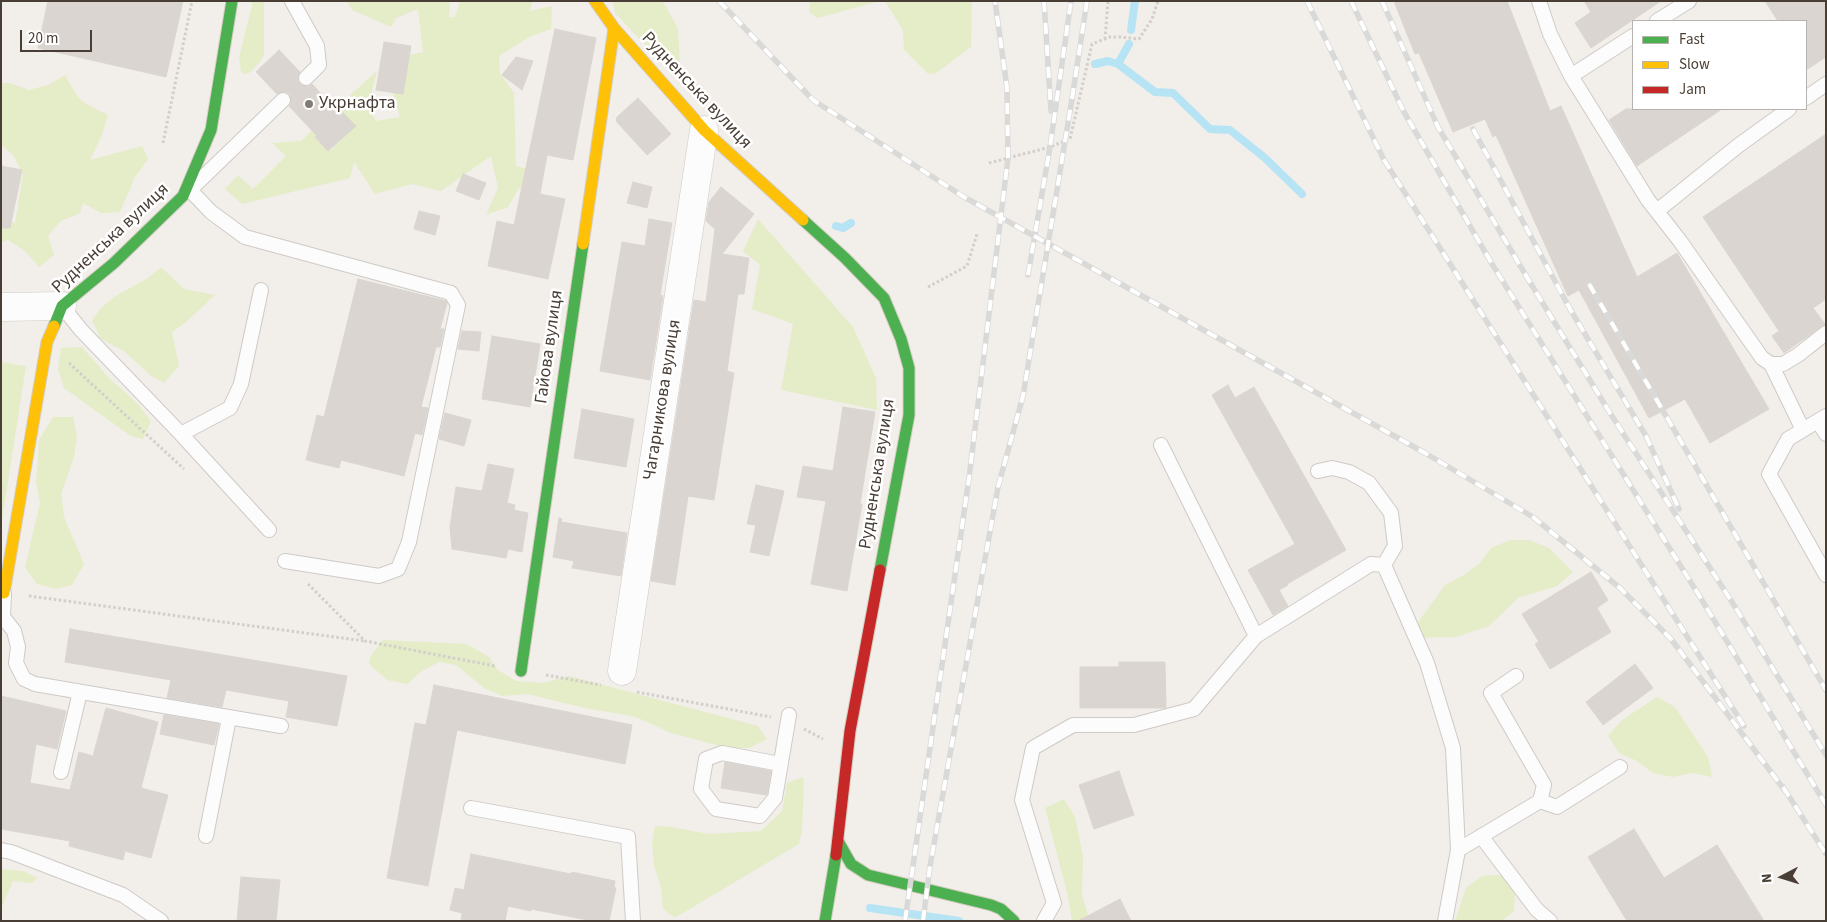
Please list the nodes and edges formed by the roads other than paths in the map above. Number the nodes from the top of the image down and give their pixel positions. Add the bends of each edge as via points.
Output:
1 (232, 1) edge
2 (292, 1) edge
3 (595, 1) edge
4 (1539, 1) edge
5 (1689, 1) edge
6 (1659, 20) edge
7 (614, 28) junction
8 (1632, 37) edge
9 (1571, 76) junction
10 (306, 78) dead end
11 (1826, 84) edge
12 (1807, 97) edge
13 (283, 100) dead end
14 (1788, 110) edge
15 (704, 130) junction
16 (187, 193) junction
17 (1657, 211) junction
18 (261, 290) dead end
19 (62, 306) junction
20 (1, 307) edge
21 (1826, 333) edge
22 (1772, 364) junction
23 (1822, 418) edge
24 (1803, 430) junction
25 (181, 434) junction
26 (1826, 434) edge
27 (1162, 445) dead end
28 (1318, 471) dead end
29 (269, 530) dead end
30 (285, 561) dead end
31 (1384, 564) junction
32 (1826, 576) edge
33 (3, 593) edge
34 (1256, 636) junction
35 (520, 670) road end
36 (1516, 676) dead end
37 (622, 683) road end
38 (80, 692) junction
39 (229, 718) junction
40 (789, 718) road end
41 (281, 726) dead end
42 (780, 764) junction
43 (1620, 767) dead end
44 (61, 772) dead end
45 (1540, 801) junction
46 (470, 808) dead end
47 (206, 836) dead end
48 (1481, 836) junction
49 (838, 841) junction
50 (1, 850) edge
51 (1458, 850) junction
52 (161, 921) edge
53 (633, 921) edge
54 (825, 921) edge
55 (1014, 921) edge
56 (1044, 921) edge
57 (1445, 921) edge
58 (1550, 921) edge

1 - 16 street, Рудненська вулиця via 211,130
2 - 10 lane via 317,46 318,65
3 - 7 street, Рудненська вулиця
4 - 9 lane via 1550,34
5 - 6 lane
7 - 15 street, Рудненська вулиця
7 - 35 street, Гайова вулиця
8 - 9 lane
9 - 17 lane
11 - 12 lane
13 - 16 lane
14 - 17 lane
15 - 37 street, Чагарникова вулиця
15 - 49 street, Рудненська вулиця via 884,298 909,368 909,415 850,731
16 - 19 street, Рудненська вулиця via 114,264
16 - 30 lane via 245,237 451,293 458,305 409,542 398,569 379,576
17 - 22 lane via 1762,358
18 - 25 lane via 241,384 230,408
19 - 20 street
19 - 25 lane
19 - 33 street, Рудненська вулиця via 47,342
21 - 22 lane via 1783,364
22 - 24 lane
23 - 24 lane
23 - 26 lane
24 - 32 lane via 1788,439 1769,474
25 - 29 lane
27 - 34 lane
28 - 31 lane via 1332,468 1349,472 1369,483 1391,513 1395,546
31 - 34 lane via 1371,564
31 - 51 lane via 1427,663 1453,748
33 - 38 lane via 3,617 14,631 18,646 16,663 24,679
34 - 56 lane via 1194,709 1134,725 1074,724 1033,748 1022,800 1054,903
36 - 45 lane via 1491,693 1544,785
38 - 39 lane
38 - 44 lane
39 - 41 lane
39 - 47 lane
40 - 42 lane
42 - 42 lane via 722,753 706,759 700,789 716,809 760,816 775,798
43 - 45 lane via 1557,807
45 - 48 lane
46 - 53 lane via 628,837
48 - 51 lane
48 - 58 lane via 1537,910
49 - 54 street, Рудненська вулиця
49 - 55 street via 851,864 868,875 991,905 1002,909
50 - 52 lane via 123,895
51 - 57 lane

